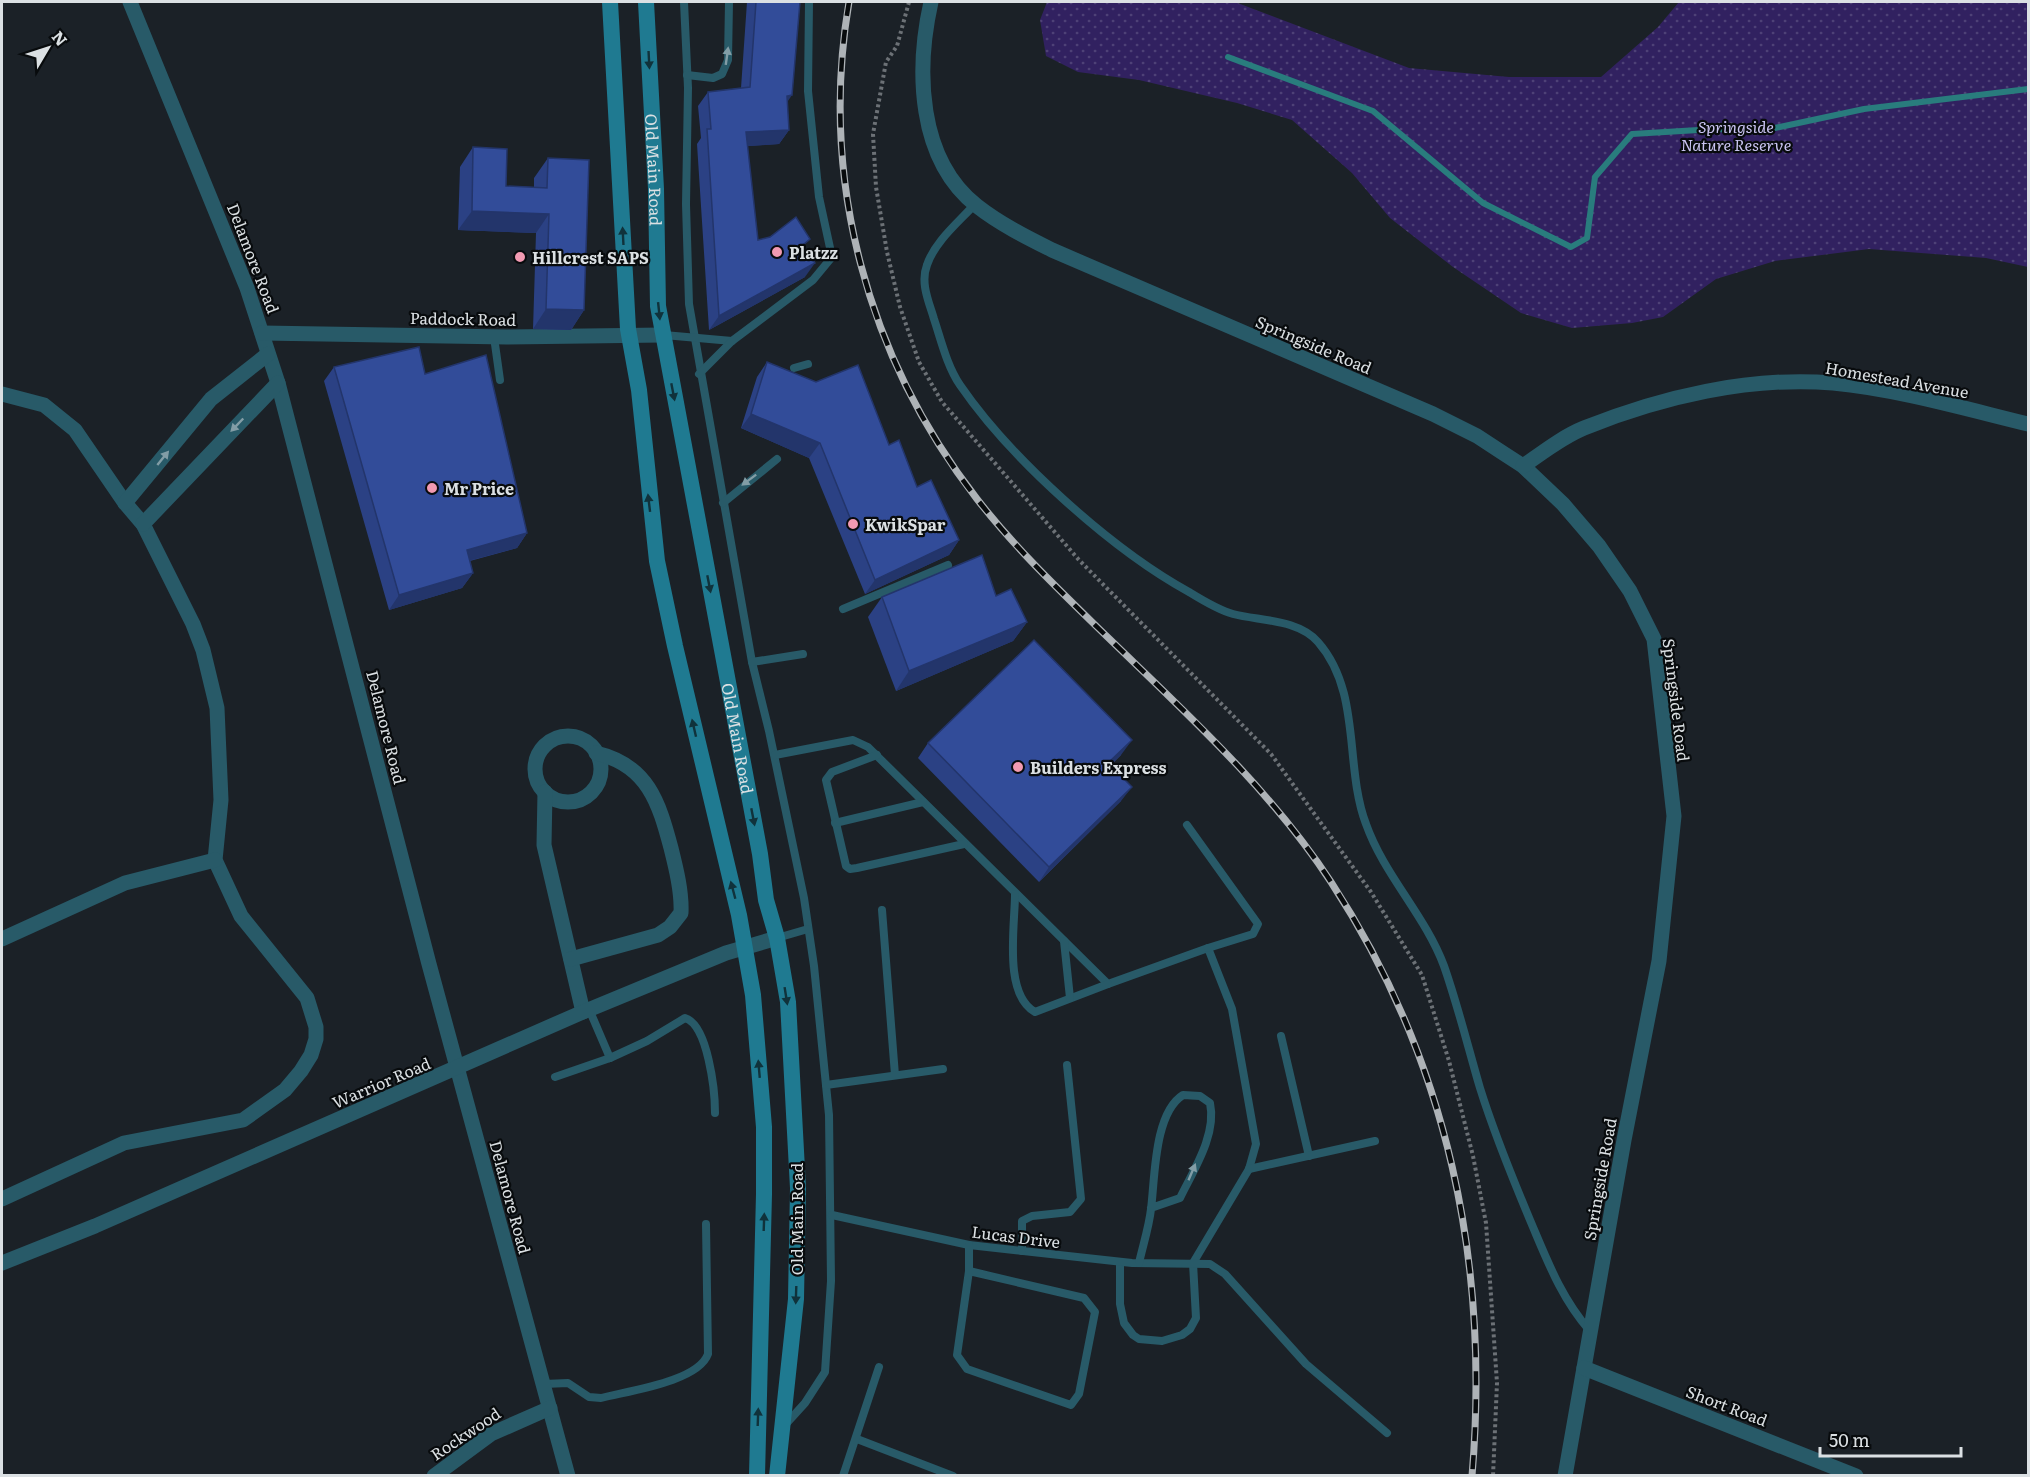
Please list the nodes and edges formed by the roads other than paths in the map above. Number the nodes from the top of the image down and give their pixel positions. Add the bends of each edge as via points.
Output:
1 (130, 2) edge
2 (610, 2) edge
3 (646, 2) edge
4 (684, 2) edge
5 (729, 2) edge
6 (809, 2) edge
7 (931, 2) edge
8 (687, 75) junction
9 (975, 204) junction
10 (262, 333) junction
11 (662, 335) junction
12 (630, 336) junction
13 (494, 337) junction
14 (693, 338) junction
15 (732, 341) junction
16 (268, 354) junction
17 (808, 364) dead end
18 (794, 368) dead end
19 (699, 374) junction
20 (501, 380) dead end
21 (278, 383) junction
22 (2, 394) edge
23 (2028, 424) edge
24 (777, 459) dead end
25 (1523, 466) junction
26 (125, 503) junction
27 (723, 503) junction
28 (143, 524) junction
29 (948, 565) dead end
30 (843, 609) dead end
31 (803, 654) dead end
32 (752, 662) junction
33 (596, 753) junction
34 (775, 755) junction
35 (877, 755) junction
36 (545, 792) junction
37 (923, 802) junction
38 (836, 823) junction
39 (1187, 825) dead end
40 (964, 844) junction
41 (215, 860) junction
42 (1016, 894) junction
43 (882, 910) dead end
44 (808, 929) junction
45 (777, 938) junction
46 (2, 939) edge
47 (1064, 941) junction
48 (746, 947) junction
49 (1208, 948) junction
50 (571, 959) junction
51 (1108, 984) junction
52 (1070, 998) junction
53 (586, 1010) junction
54 (1281, 1036) dead end
55 (610, 1058) junction
56 (1067, 1065) dead end
57 (458, 1068) junction
58 (943, 1069) dead end
59 (895, 1075) junction
60 (555, 1077) dead end
61 (826, 1085) junction
62 (715, 1113) dead end
63 (1375, 1141) dead end
64 (1309, 1155) junction
65 (1249, 1169) junction
66 (2, 1199) edge
67 (1152, 1208) junction
68 (832, 1215) junction
69 (706, 1224) dead end
70 (969, 1245) junction
71 (1022, 1251) junction
72 (1120, 1262) junction
73 (2, 1263) edge
74 (1139, 1263) junction
75 (1197, 1263) junction
76 (969, 1271) junction
77 (1591, 1331) junction
78 (879, 1367) dead end
79 (1584, 1368) junction
80 (544, 1384) junction
81 (550, 1408) junction
82 (784, 1425) junction
83 (1387, 1433) dead end
84 (856, 1439) junction
85 (434, 1476) edge
86 (568, 1476) edge
87 (757, 1476) edge
88 (777, 1476) edge
89 (843, 1476) edge
90 (953, 1476) edge
91 (1564, 1476) edge
92 (1856, 1476) edge

1 - 10 street, Delamore Road via 216,208
12 -> 2 main road, Old Main Road
3 -> 11 main road, Old Main Road
4 - 8 lane
8 -> 5 lane via 713,78 722,74 728,60
6 - 15 lane via 808,92 819,197 832,257 813,280
7 - 9 street, Springside Road via 922,68 927,120 948,173
8 - 14 lane via 686,215
9 - 25 street, Springside Road via 1052,250 1433,414
9 - 77 lane via 935,248 923,283 958,382 1049,486 1138,561 1228,613 1309,633 1327,654 1347,705 1364,821 1382,861 1443,963 1500,1147 1552,1274 1570,1308
10 - 13 street, Paddock Road
10 - 16 street, Delamore Road
11 - 12 street, Paddock Road
11 - 14 lane
11 -> 45 main road, Old Main Road via 766,900
12 - 13 street, Paddock Road
48 -> 12 main road, Old Main Road via 657,561
13 - 20 lane
14 - 15 lane
14 - 19 lane
15 - 19 lane
16 - 21 street, Delamore Road
26 -> 16 street via 211,399
17 - 18 lane
19 - 27 lane
21 -> 28 street
21 - 57 street, Delamore Road
22 - 26 street via 44,405 65,419
23 - 25 street, Homestead Avenue via 1833,383 1778,383 1683,395 1583,428
24 -> 27 lane
25 - 77 street, Springside Road via 1599,546 1630,591 1654,639 1674,816 1659,961
26 - 28 street
27 - 32 lane
28 - 41 street via 203,650 218,708 221,800
29 - 30 lane
31 - 32 lane
32 - 34 lane
33 - 36 street via 600,761 599,780 588,795 561,801
33 - 36 street via 574,736 548,742 535,766
33 - 50 street via 622,762 650,788 660,805 674,861 681,913 658,935
34 - 35 lane via 853,740
34 - 44 lane
35 - 37 lane
35 - 38 lane via 832,772 826,780
36 - 50 street via 544,845
37 - 38 lane
37 - 40 lane
38 - 40 lane via 842,859 850,869
39 - 49 lane via 1258,924 1253,934
40 - 42 lane
41 - 46 street via 125,883
41 - 66 street via 241,916 311,1007 316,1040 301,1071 285,1090 243,1120 124,1143
42 - 47 lane
42 - 52 lane via 1014,978 1020,997 1035,1012
43 - 59 lane
44 - 45 lane
44 - 61 lane
45 - 48 street, Warrior Road
45 -> 82 main road, Old Main Road via 788,1002 798,1188 796,1299
47 - 51 lane
47 - 52 lane
48 - 53 street, Warrior Road
87 -> 48 main road, Old Main Road via 764,1127
49 - 51 lane
49 - 65 lane via 1232,1009 1246,1081 1256,1144
50 - 53 street
51 - 52 lane
53 - 55 lane
53 - 57 street, Warrior Road
54 - 64 lane
55 - 60 lane
55 - 62 lane via 647,1041 678,1020 689,1019 700,1036 713,1078
56 - 71 lane via 1081,1199 1070,1212 1032,1216 1022,1221
57 - 73 street, Warrior Road
57 - 80 street, Delamore Road
58 - 59 lane
59 - 61 lane
61 - 68 lane
63 - 64 lane
64 - 65 lane
65 - 75 lane
67 -> 67 lane via 1180,1198 1209,1136 1210,1103 1200,1096 1183,1095 1170,1107 1158,1150
67 - 74 lane
68 - 70 lane, Lucas Drive
68 - 82 lane via 825,1372 805,1403
69 - 80 lane via 708,1354 699,1368 675,1379 600,1398 568,1383
70 - 71 lane, Lucas Drive
70 - 76 lane
71 - 72 lane, Lucas Drive
72 - 74 lane, Lucas Drive
72 - 75 lane via 1120,1304 1128,1330 1139,1339 1162,1341 1182,1335 1196,1321
74 - 75 lane, Lucas Drive
75 - 83 lane via 1210,1264 1225,1274 1306,1364
76 - 76 lane via 957,1355 960,1363 967,1369 1071,1405 1079,1394 1095,1311 1091,1304 1084,1298
77 - 79 street, Springside Road
78 - 84 lane
79 - 91 street, Springside Road
79 - 92 street, Short Road
80 - 81 street, Delamore Road
81 - 85 street, Rockwood via 492,1434
81 - 86 street, Delamore Road
82 - 88 main road, Old Main Road
84 - 89 lane
84 - 90 lane

